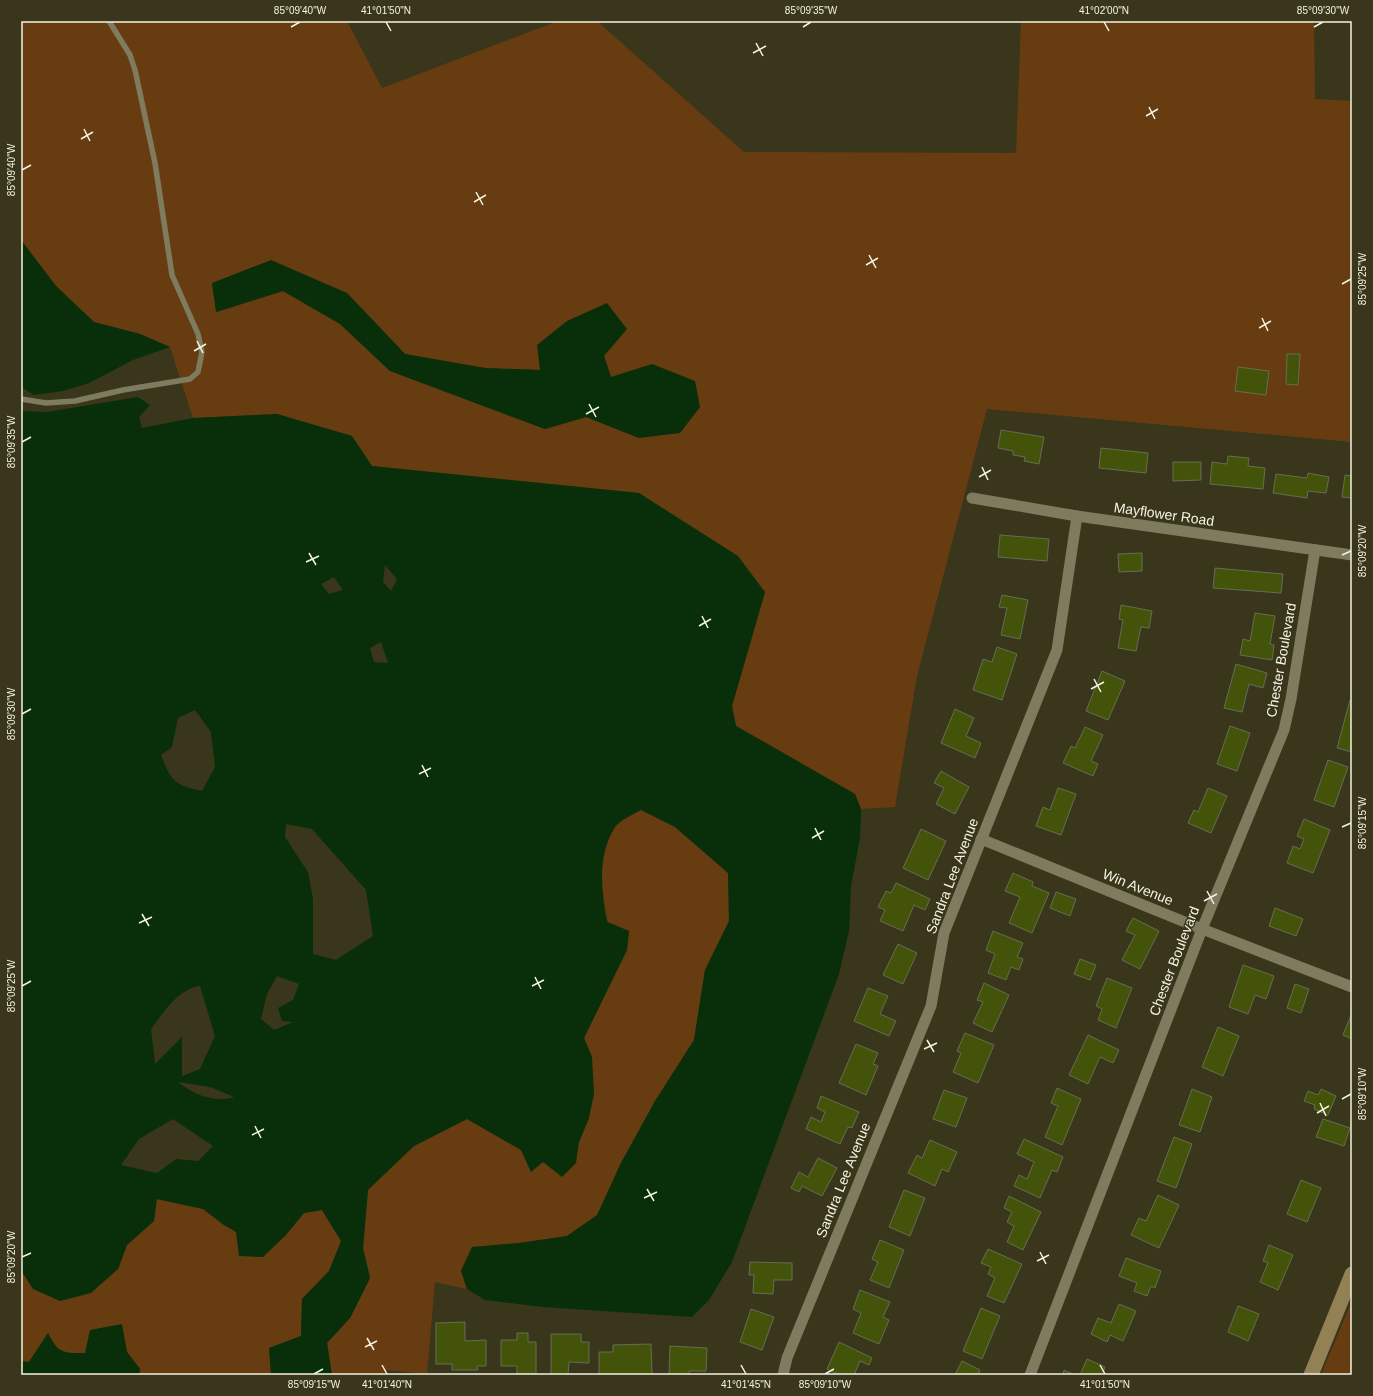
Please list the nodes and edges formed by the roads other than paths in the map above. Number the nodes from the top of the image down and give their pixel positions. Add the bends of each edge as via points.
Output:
1 (109, 21) edge
2 (21, 399) edge
3 (972, 498) dead end
4 (1077, 516) junction
5 (1315, 550) junction
6 (1352, 555) edge
7 (981, 839) junction
8 (1202, 929) junction
9 (1352, 986) edge
10 (1352, 1274) edge
11 (783, 1375) edge
12 (1030, 1375) edge
13 (1311, 1375) edge

1 - 2 lane via 130,55 135,70 155,163 172,275 198,334 202,352 201,362 198,372 190,379 176,383 124,390 75,401 46,403
3 - 4 street, Mayflower Road
4 - 5 street, Mayflower Road
4 - 7 street, Sandra Lee Avenue via 1057,650
5 - 6 street, Mayflower Road
5 - 8 street, Chester Boulevard via 1284,730
7 - 8 street, Win Avenue
7 - 11 street, Sandra Lee Avenue via 944,933 931,1006 786,1358
8 - 9 street, Win Avenue
8 - 12 street, Chester Boulevard
10 - 13 street

